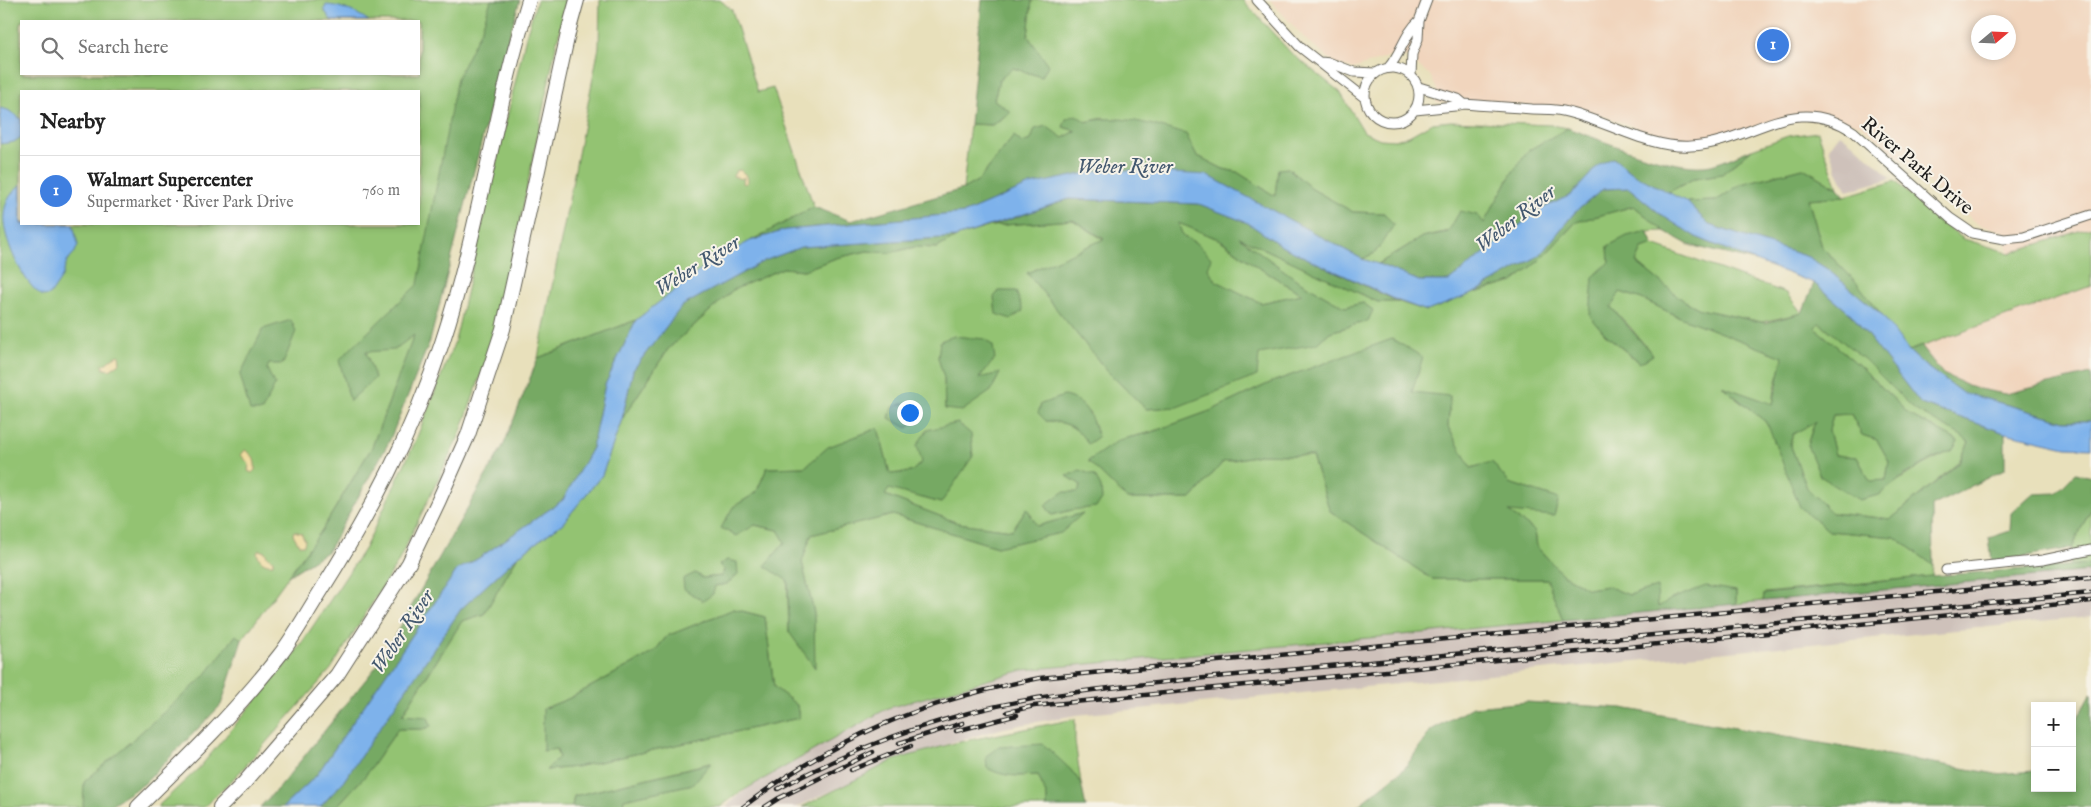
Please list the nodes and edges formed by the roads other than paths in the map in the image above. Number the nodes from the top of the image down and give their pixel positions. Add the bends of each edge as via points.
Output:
1 (529, 0) edge
2 (577, 0) edge
3 (1257, 0) edge
4 (1427, 0) edge
5 (1419, 21) junction
6 (1320, 62) junction
7 (1389, 67) junction
8 (1376, 72) junction
9 (1411, 75) junction
10 (1419, 87) junction
11 (1365, 98) junction
12 (1464, 104) junction
13 (1416, 110) junction
14 (2091, 215) edge
15 (2091, 550) edge
16 (1946, 570) dead end
17 (138, 807) edge
18 (220, 807) edge

1 - 17 highway via 517,37 466,258 442,342 424,394 375,501 280,654 217,729
2 - 18 highway via 503,329 468,435 443,492 408,564 337,676
3 - 6 street via 1300,47
4 - 5 street
5 - 7 street via 1411,28
5 - 9 street
6 - 8 street via 1354,72
6 - 11 street
7 - 8 street
7 - 9 street
8 - 11 street via 1367,84
9 - 10 street
10 - 12 street, River Park Drive
10 - 13 street
11 - 13 street via 1370,112 1382,121 1404,120
12 - 13 street, River Park Drive
12 - 14 street, River Park Drive via 1562,111 1676,146 1706,145 1788,117 1819,116 1841,123 1854,132 1950,218 1972,233 2004,239 2024,237
15 - 16 street via 2043,560

